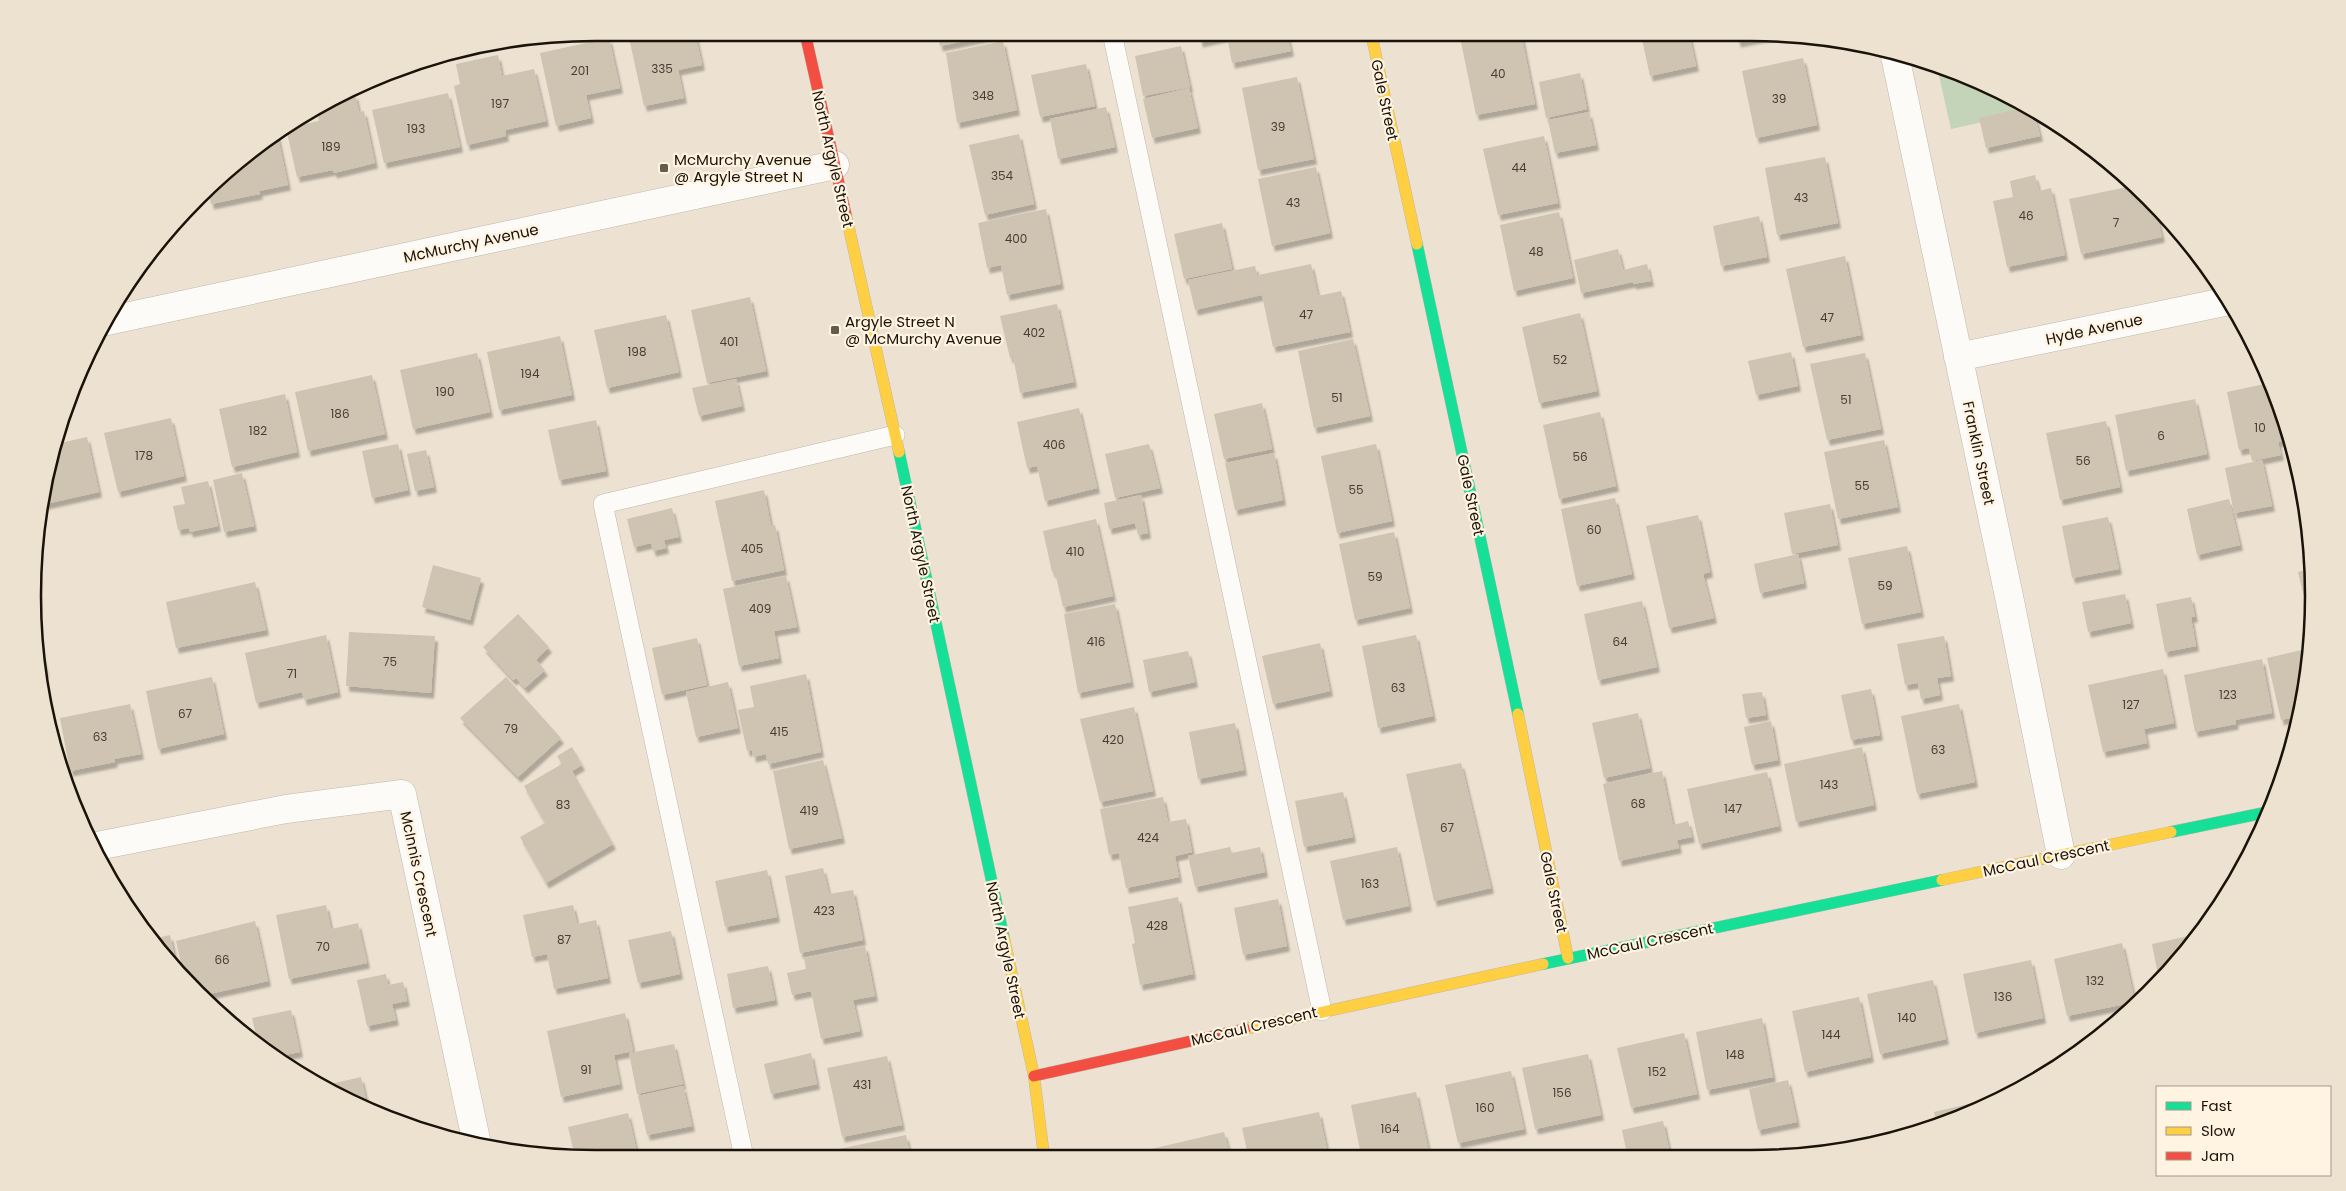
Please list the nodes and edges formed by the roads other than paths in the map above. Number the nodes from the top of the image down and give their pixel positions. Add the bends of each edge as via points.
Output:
1 (807, 41) edge
2 (1114, 41) edge
3 (1373, 41) edge
4 (1896, 61) edge
5 (835, 165) junction
6 (2220, 303) edge
7 (115, 319) edge
8 (1958, 357) junction
9 (895, 435) junction
10 (2260, 814) edge
11 (100, 845) edge
12 (2060, 856) junction
13 (1568, 958) junction
14 (1322, 1011) junction
15 (1034, 1076) junction
16 (476, 1137) edge
17 (1056, 1147) dead end
18 (742, 1150) edge
19 (1043, 1150) edge

1 - 5 street, North Argyle Street
2 - 14 lane
3 - 13 street, Gale Street
4 - 8 street, Franklin Street
5 - 7 street, McMurchy Avenue
5 - 9 street, North Argyle Street
6 - 8 street, Hyde Avenue
8 - 12 street, Franklin Street
9 - 15 street, North Argyle Street
9 - 18 lane via 603,504
10 - 12 street, McCaul Crescent
11 - 16 street, McInnis Crescent via 286,809 402,794
12 - 13 street, McCaul Crescent
13 - 14 street, McCaul Crescent
14 - 15 street, McCaul Crescent
15 - 17 street, North Argyle Street
15 - 19 street, North Argyle Street

